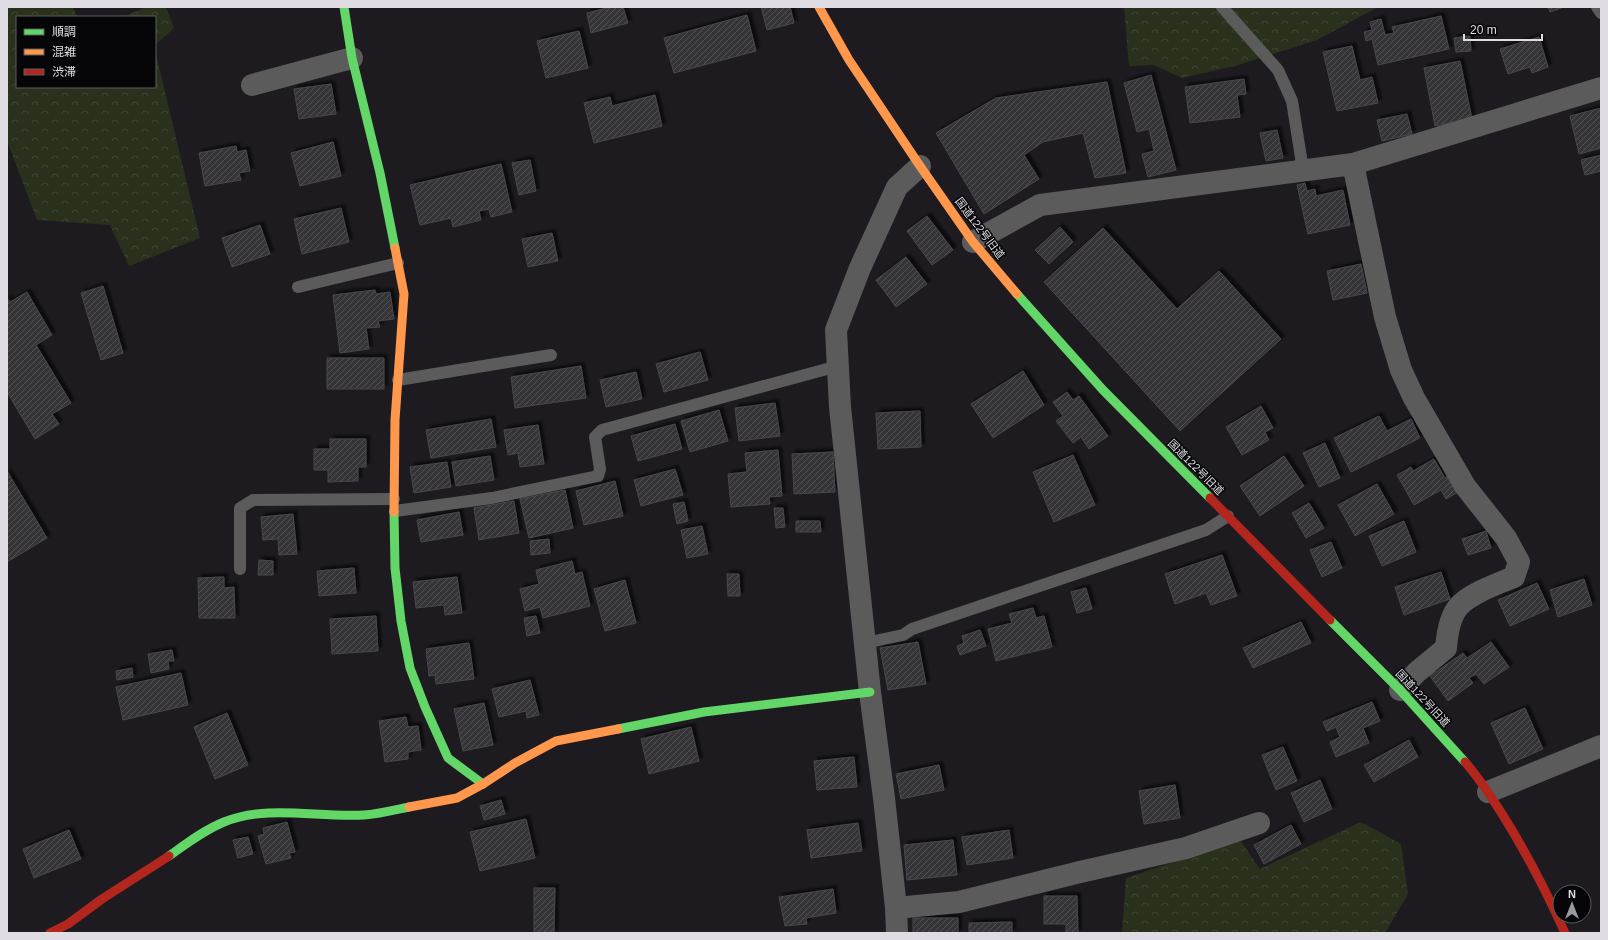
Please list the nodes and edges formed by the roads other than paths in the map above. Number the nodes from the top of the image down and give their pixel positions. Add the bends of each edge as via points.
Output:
1 (344, 7) edge
2 (820, 7) edge
3 (1222, 7) edge
4 (1597, 7) edge
5 (1601, 13) edge
6 (352, 58) junction
7 (252, 85) dead end
8 (1601, 88) edge
9 (1353, 164) junction
10 (920, 166) junction
11 (1303, 170) junction
12 (973, 242) junction
13 (398, 263) junction
14 (298, 287) dead end
15 (551, 355) dead end
16 (838, 366) junction
17 (398, 380) junction
18 (394, 505) junction
19 (1228, 516) junction
20 (240, 569) dead end
21 (865, 643) junction
22 (1400, 690) junction
23 (870, 692) junction
24 (1601, 746) edge
25 (482, 784) junction
26 (1488, 792) junction
27 (1258, 823) dead end
28 (896, 908) junction
29 (50, 933) edge
30 (897, 933) edge
31 (1565, 933) edge

1 - 6 street
2 - 10 street, 国道122号旧道 via 849,60
3 - 11 lane via 1278,70 1292,101
4 - 5 lane
6 - 7 street
6 - 13 street
8 - 9 street
9 - 11 street
9 - 22 street via 1385,317 1401,370 1414,398 1465,486 1506,538 1520,562 1514,577 1480,592 1458,607 1448,628 1446,648
10 - 12 street, 国道122号旧道
10 - 16 street via 897,187 860,268 836,330
11 - 12 street via 1040,204
12 - 19 street, 国道122号旧道 via 1103,390
13 - 14 lane
13 - 17 street via 404,294
15 - 17 lane
16 - 18 lane via 602,430 595,437 600,469 598,476 492,498
16 - 21 street
17 - 18 street
18 - 20 lane via 253,500 240,508
18 - 25 street via 395,568 410,668 448,758
19 - 21 lane via 1206,530 912,629 903,635
19 - 22 street, 国道122号旧道
21 - 23 street
22 - 26 street, 国道122号旧道 via 1467,764
23 - 25 street via 704,712 556,741
23 - 28 street
24 - 26 street
25 - 29 street via 457,798 364,815 258,813 224,822 102,899 68,924
26 - 31 street, 国道122号旧道 via 1516,836
27 - 28 street via 1186,848 959,902
28 - 30 street

